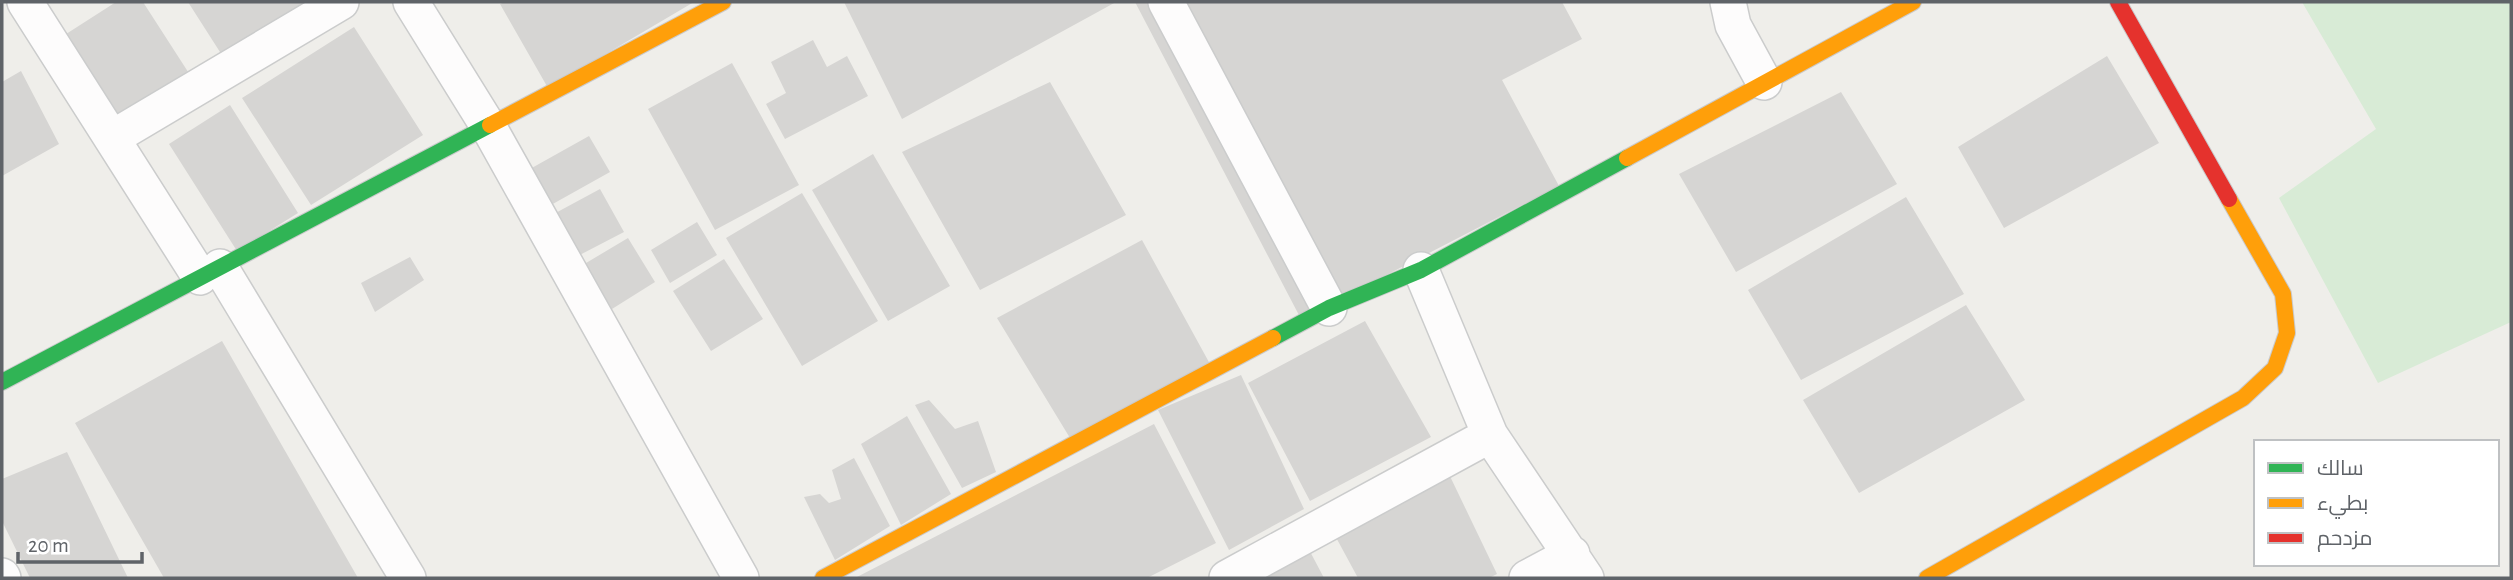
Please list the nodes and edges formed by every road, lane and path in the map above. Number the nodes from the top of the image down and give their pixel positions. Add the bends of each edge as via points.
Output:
1 (25, 2) edge
2 (341, 2) edge
3 (411, 2) edge
4 (723, 2) edge
5 (1166, 2) edge
6 (1728, 2) edge
7 (1913, 2) edge
8 (2118, 2) edge
9 (1764, 82) junction
10 (488, 126) junction
11 (112, 138) junction
12 (1421, 270) junction
13 (210, 272) junction
14 (1329, 308) junction
15 (2, 382) edge
16 (1490, 435) junction
17 (1579, 566) edge
18 (834, 576) edge
19 (408, 578) edge
20 (741, 578) edge
21 (1227, 578) edge
22 (1527, 578) edge
23 (1927, 578) edge

1 - 11 street
2 - 11 street
3 - 10 street
4 - 10 street
5 - 14 street
6 - 9 street via 1733,25
7 - 9 street
8 - 23 street via 2283,295 2287,333 2275,368 2243,398
9 - 12 street
10 - 13 street
10 - 20 street
11 - 13 street
12 - 14 street
12 - 16 street
13 - 15 street
13 - 19 street
14 - 18 street
16 - 17 street
16 - 21 street
17 - 22 street

